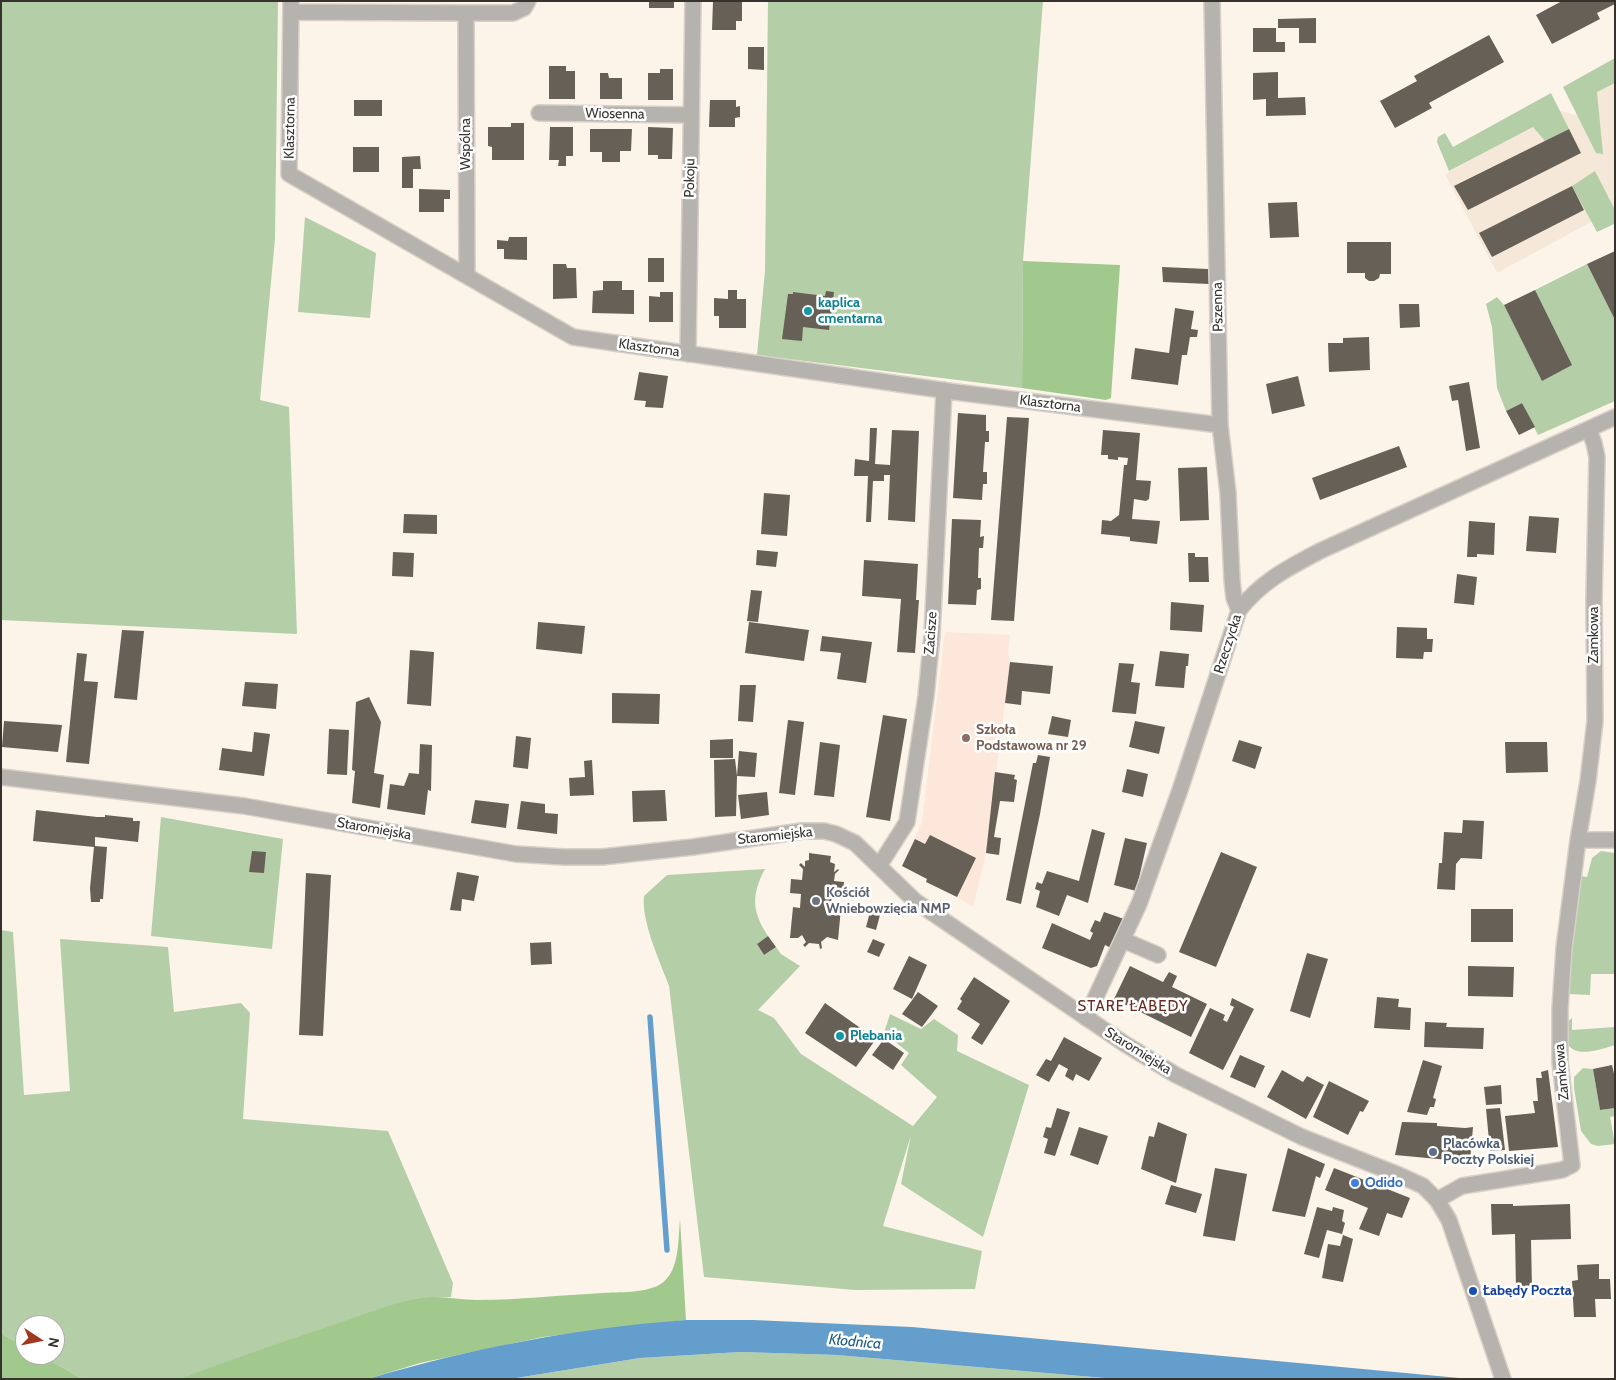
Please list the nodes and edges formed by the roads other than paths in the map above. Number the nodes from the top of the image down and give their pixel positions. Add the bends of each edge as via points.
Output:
1 (528, 1) edge
2 (692, 1) edge
3 (1212, 1) edge
4 (291, 7) edge
5 (466, 13) junction
6 (539, 113) dead end
7 (691, 115) junction
8 (466, 275) junction
9 (688, 354) junction
10 (944, 390) junction
11 (1615, 418) edge
12 (1220, 425) junction
13 (1589, 430) junction
14 (1239, 610) junction
15 (1, 777) edge
16 (1578, 840) junction
17 (1615, 840) edge
18 (879, 866) junction
19 (1123, 940) junction
20 (1158, 955) dead end
21 (1086, 1018) junction
22 (1438, 1200) junction
23 (1503, 1379) edge

1 - 5 street via 524,8 513,13
2 - 7 street, Pokoju
3 - 12 street, Pszenna
4 - 5 street
4 - 8 street, Klasztorna via 289,174
5 - 8 street, Wspólna
6 - 7 street, Wiosenna
7 - 9 street, Pokoju
8 - 9 street, Klasztorna via 573,337
9 - 10 street, Klasztorna
10 - 12 street, Klasztorna
10 - 18 street, Zacisze via 932,635 925,705 907,822
11 - 13 street, Rzeczycka
12 - 14 street, Pszenna via 1228,492 1232,580
13 - 14 street, Rzeczycka via 1320,551 1265,583
13 - 16 street, Zamkowa via 1597,457 1595,721
14 - 19 street, Rzeczycka via 1140,904
15 - 18 street, Staromiejska via 244,806 535,855 635,855 787,832 824,831 850,839
16 - 17 street
16 - 22 street, Zamkowa via 1564,948 1559,1034 1572,1164 1562,1170 1462,1186
18 - 21 street, Staromiejska via 915,900
19 - 20 street
19 - 21 street, Rzeczycka
21 - 22 street, Staromiejska via 1176,1075 1302,1137 1423,1186
22 - 23 street, Staromiejska via 1449,1220

